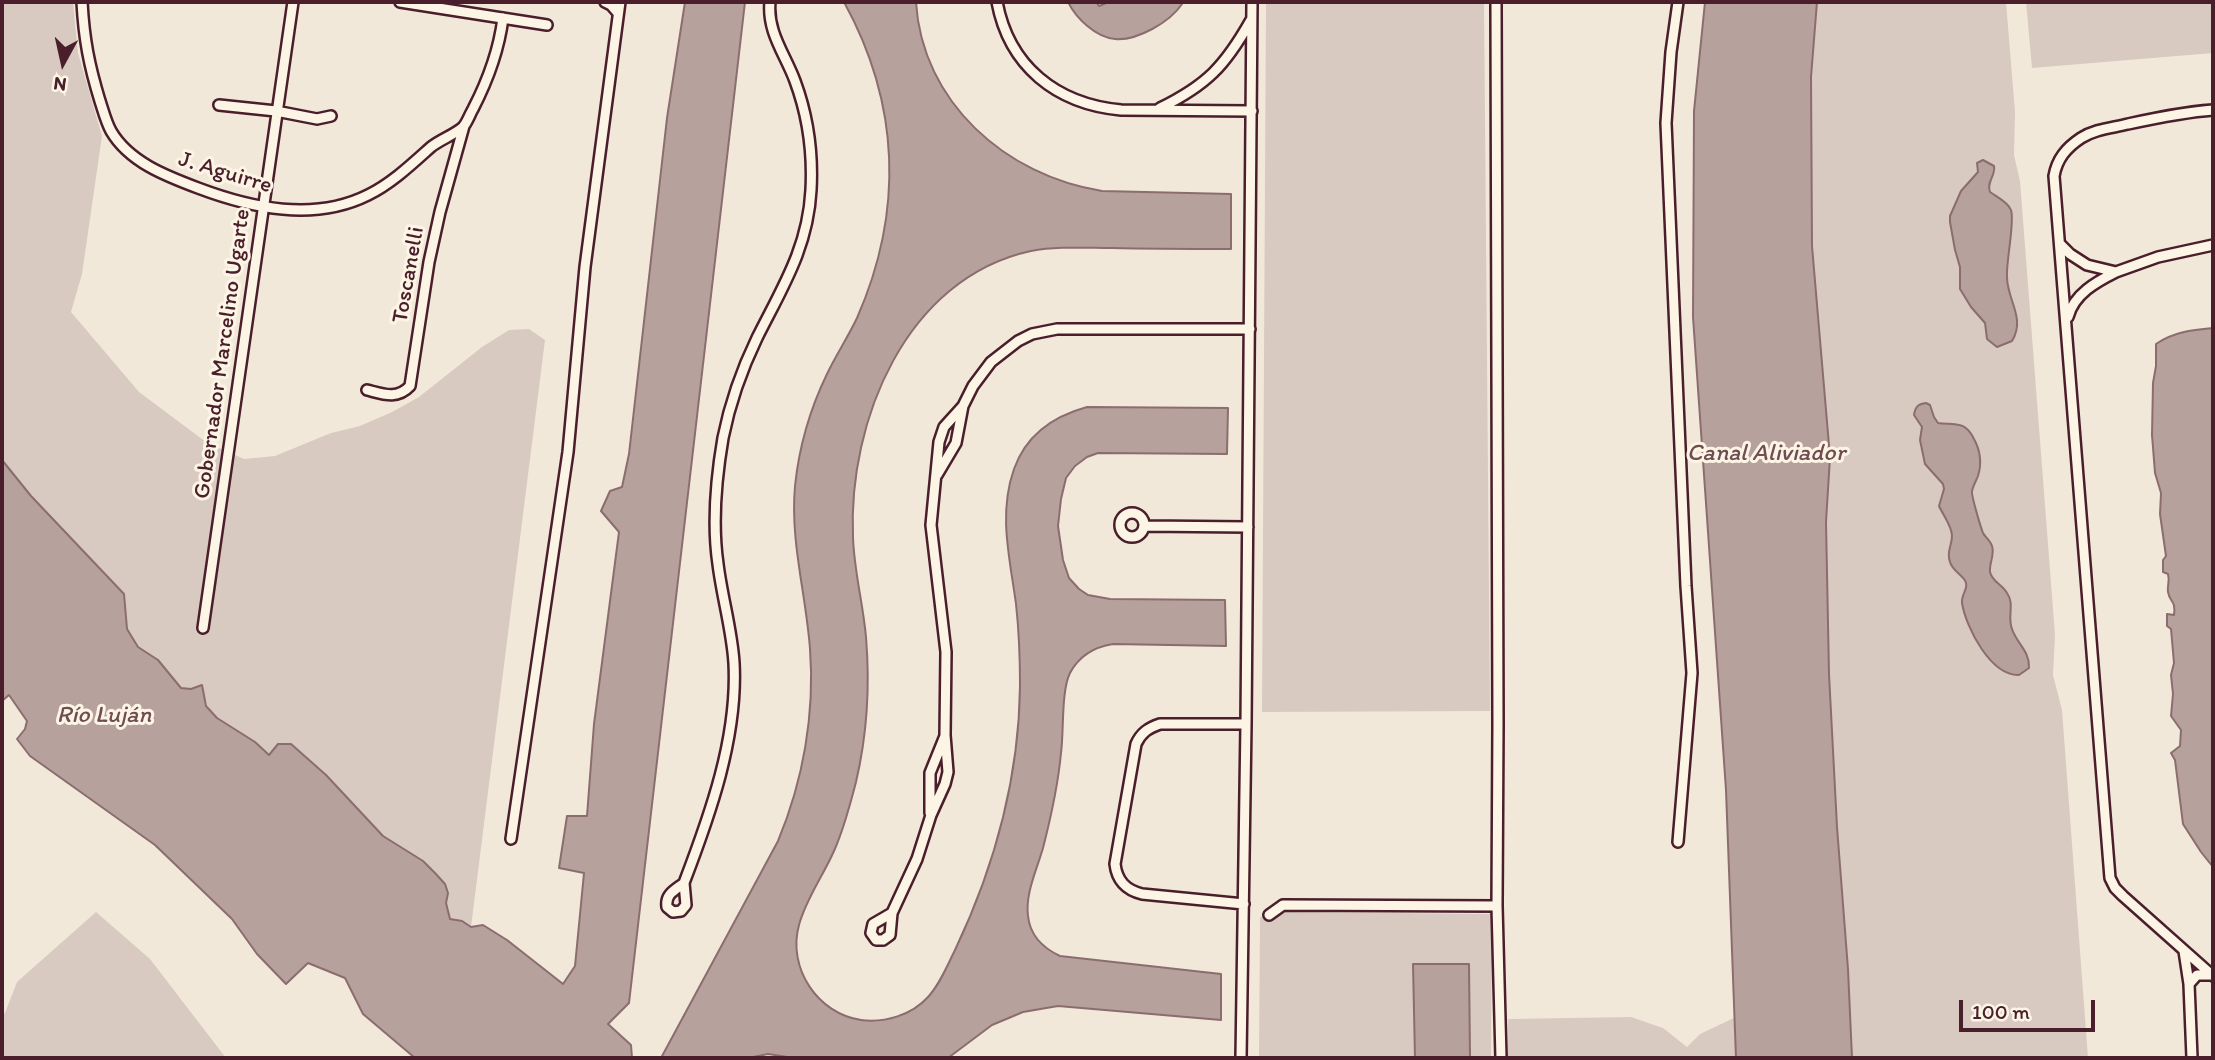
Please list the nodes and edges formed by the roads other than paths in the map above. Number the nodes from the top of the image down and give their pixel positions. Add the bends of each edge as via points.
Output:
1 (82, 2) edge
2 (293, 2) edge
3 (400, 2) edge
4 (605, 2) edge
5 (620, 2) edge
6 (770, 2) edge
7 (997, 2) edge
8 (1252, 2) edge
9 (1496, 2) edge
10 (1678, 2) edge
11 (618, 13) junction
12 (503, 19) junction
13 (1252, 19) junction
14 (547, 25) dead end
15 (219, 105) dead end
16 (1157, 109) junction
17 (2213, 110) edge
18 (276, 111) junction
19 (1252, 111) junction
20 (331, 116) dead end
21 (464, 126) junction
22 (264, 208) junction
23 (2060, 244) junction
24 (2213, 245) edge
25 (2116, 272) junction
26 (2066, 323) junction
27 (1250, 329) junction
28 (367, 390) dead end
29 (962, 406) junction
30 (937, 475) junction
31 (1144, 526) dead end
32 (1248, 527) junction
33 (203, 628) dead end
34 (1247, 724) junction
35 (945, 735) junction
36 (930, 815) junction
37 (511, 839) dead end
38 (1678, 842) dead end
39 (684, 883) dead end
40 (1244, 904) junction
41 (1497, 906) junction
42 (892, 913) dead end
43 (1269, 915) dead end
44 (2183, 950) junction
45 (2212, 975) edge
46 (2189, 984) junction
47 (1241, 1058) edge
48 (1501, 1058) edge
49 (2192, 1058) edge

1 - 22 street, J. Aguirre via 89,68 110,130 118,140 155,172
2 - 18 street, Gobernador Marcelino Ugarte
3 - 12 street
4 - 11 street
5 - 11 street
6 - 39 street via 772,29 807,126 811,191 798,256 745,366 724,435 716,542 732,644 733,702 724,760
7 - 16 street via 1016,51 1026,66 1055,90 1101,108
8 - 13 street
9 - 41 street
10 - 38 street via 1666,123 1692,673
11 - 37 street via 568,452
12 - 14 street
12 - 21 street via 484,87
13 - 16 street via 1213,75
13 - 19 street
15 - 18 street
16 - 19 street
17 - 23 street via 2096,131 2071,146 2056,165 2054,177
18 - 20 street via 317,119
18 - 22 street, Gobernador Marcelino Ugarte
19 - 27 street
21 - 22 street, J. Aguirre via 369,195 324,208
21 - 28 street, Toscanelli via 429,261 410,386 394,396
22 - 33 street, Gobernador Marcelino Ugarte
23 - 25 street via 2087,265
23 - 26 street
24 - 25 street
25 - 26 street via 2078,298
26 - 44 street via 2110,878 2123,896
27 - 29 street via 1044,331 1018,341 991,362
27 - 32 street
29 - 30 street via 957,443
29 - 30 street via 941,434
30 - 35 street via 931,525 946,652
31 - 32 street
32 - 34 street
34 - 40 street
34 - 40 street via 1160,724 1141,734 1115,864 1119,879 1131,891
35 - 36 street via 930,773
35 - 36 street via 948,772
36 - 42 street via 914,868
40 - 47 street
41 - 43 street via 1283,905
41 - 48 street
44 - 45 street
44 - 46 street
45 - 46 street via 2197,975
46 - 49 street

